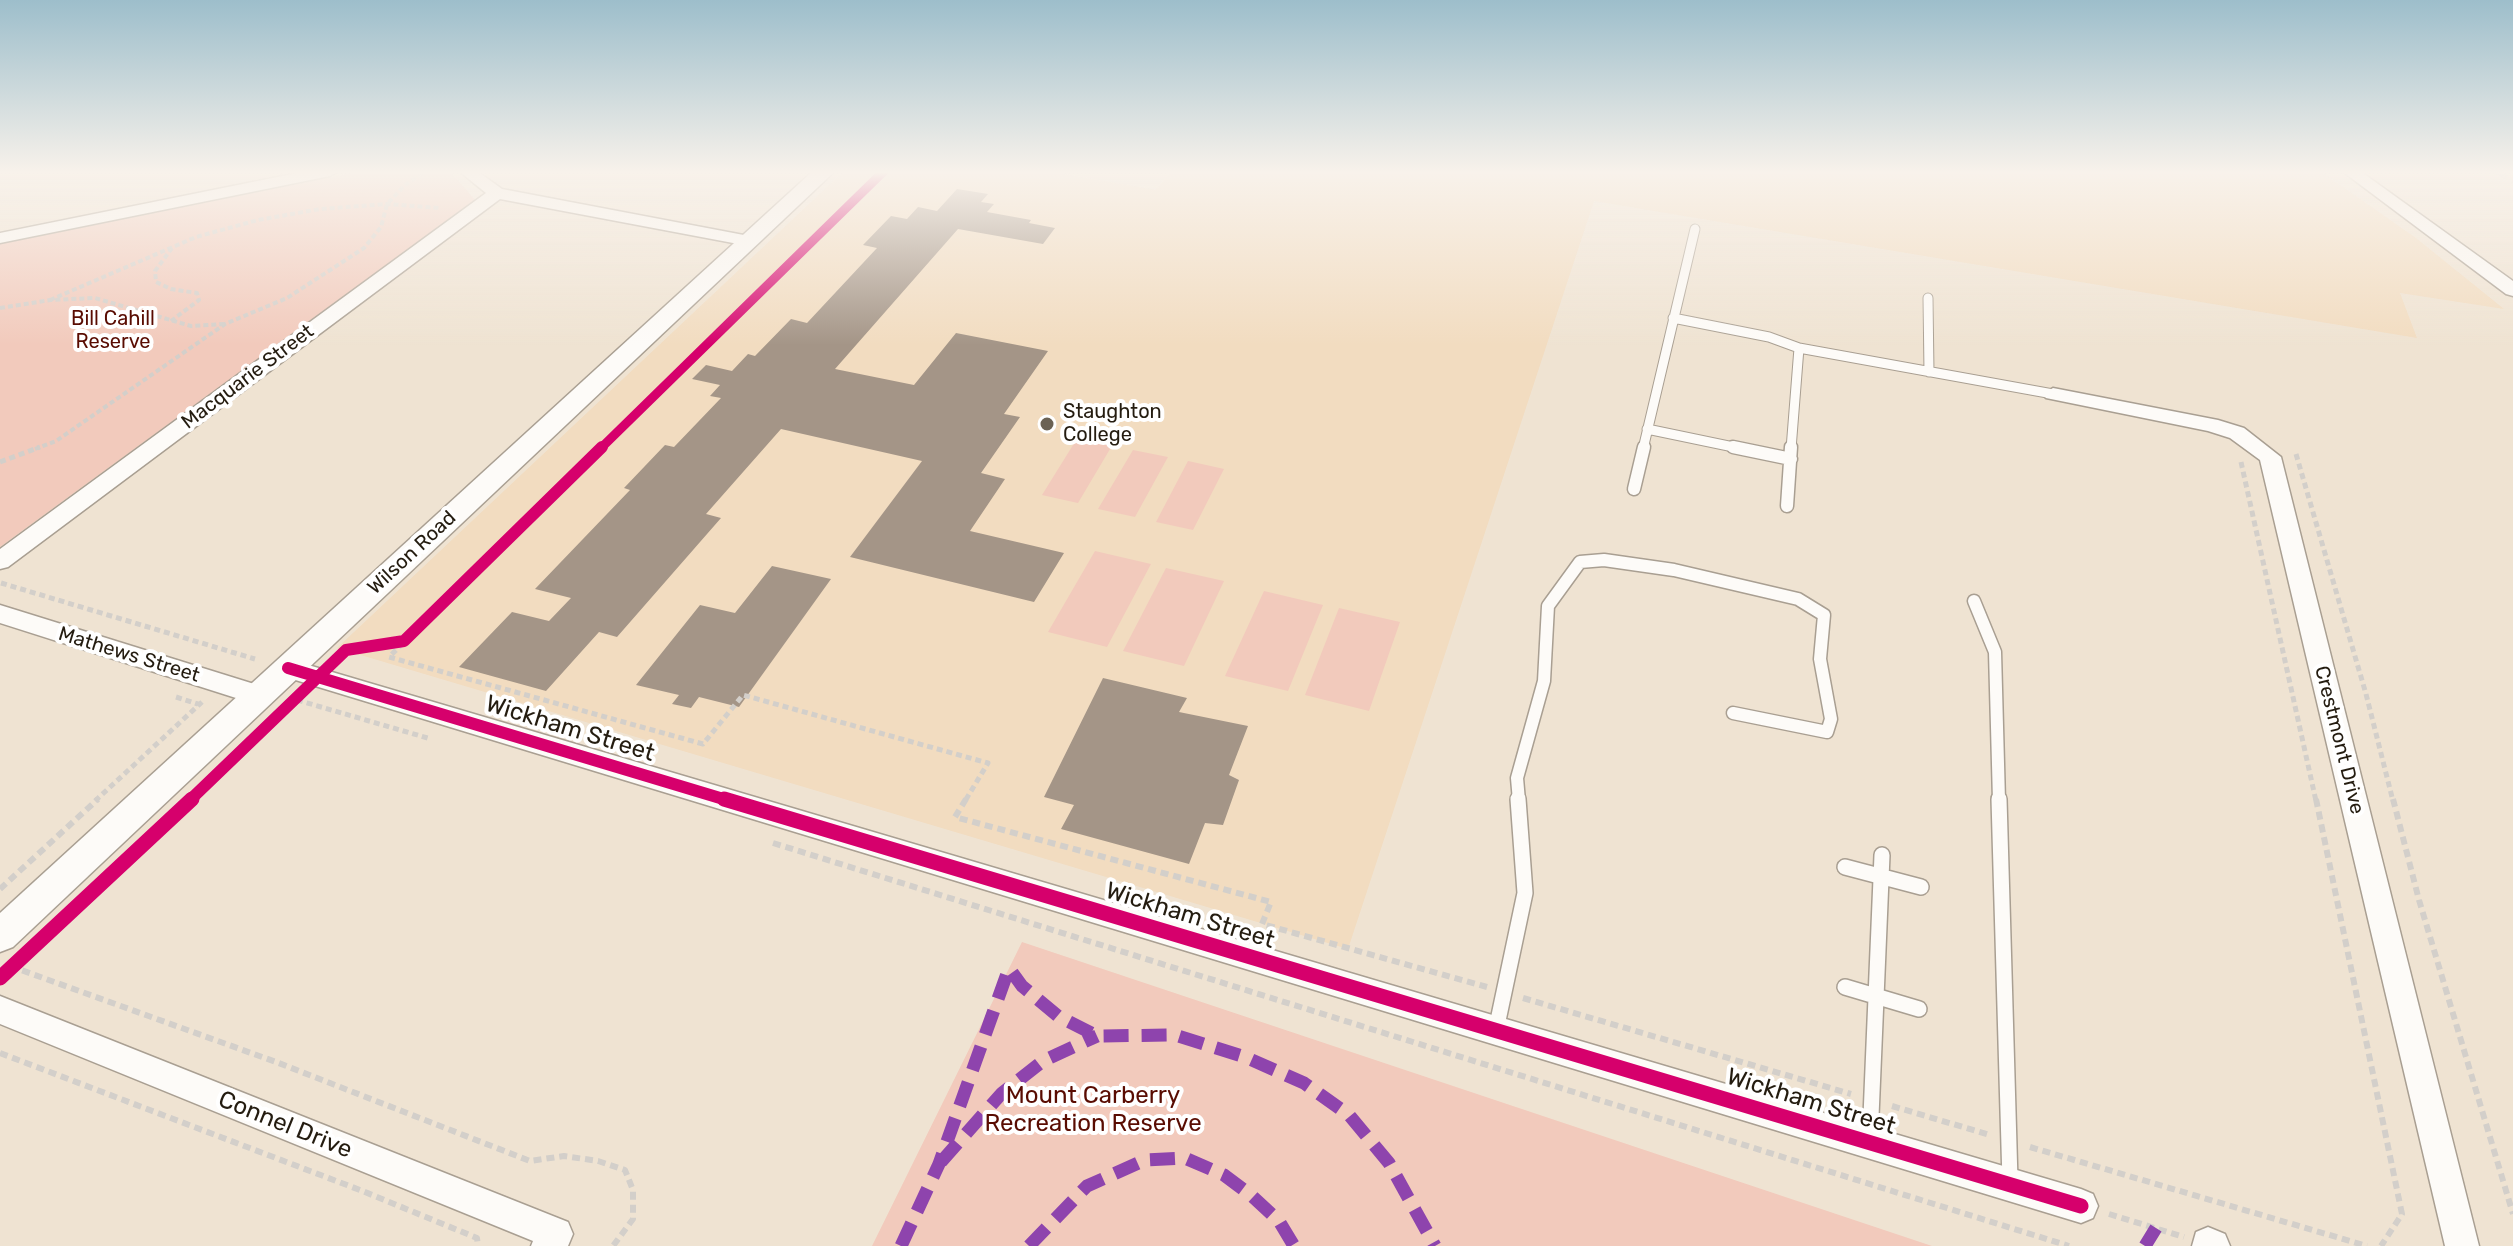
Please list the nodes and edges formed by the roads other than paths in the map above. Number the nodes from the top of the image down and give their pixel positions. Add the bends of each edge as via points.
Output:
1 (44, 229) edge
2 (449, 229) edge
3 (687, 229) edge
4 (762, 229) edge
5 (1695, 229) dead end
6 (2430, 229) edge
7 (0, 238) edge
8 (749, 241) junction
9 (2513, 290) edge
10 (1928, 298) dead end
11 (1673, 318) junction
12 (1799, 348) junction
13 (1929, 372) junction
14 (2053, 394) joint
15 (1647, 429) junction
16 (1791, 459) junction
17 (1634, 489) dead end
18 (1787, 506) dead end
19 (6, 568) edge
20 (1974, 601) dead end
21 (0, 614) edge
22 (275, 660) junction
23 (258, 695) junction
24 (1733, 713) dead end
25 (1882, 855) dead end
26 (1845, 867) dead end
27 (1881, 876) junction
28 (1921, 887) dead end
29 (0, 936) edge
30 (1845, 987) dead end
31 (1876, 996) junction
32 (1919, 1009) dead end
33 (0, 1010) edge
34 (1496, 1030) junction
35 (1870, 1143) junction
36 (2010, 1184) junction
37 (2081, 1206) road end
38 (548, 1246) edge
39 (2462, 1246) edge

1 - 7 street
2 - 19 street, Macquarie Street
3 - 8 street
4 - 8 street, Wilson Road
5 - 11 lane
6 - 9 street
8 - 22 street, Wilson Road
10 - 13 lane
11 - 12 lane
11 - 15 lane
12 - 13 lane
12 - 16 lane
13 - 14 lane
14 - 39 street, Crestmont Drive via 2211,425 2237,433 2270,457
15 - 16 lane
15 - 17 lane
16 - 18 lane
20 - 36 lane via 1995,652
21 - 23 street, Mathews Street
22 - 23 street, Wilson Road
22 - 34 street, Wickham Street
23 - 29 street, Wilson Road
24 - 34 lane via 1827,732 1831,719 1820,659 1824,615 1798,599 1674,570 1604,560 1580,562 1548,606 1544,681 1517,778 1525,893
25 - 27 lane
26 - 27 lane
27 - 28 lane
27 - 31 lane
30 - 31 lane
31 - 32 lane
31 - 35 lane
33 - 38 street, Connel Drive via 556,1234
34 - 35 street, Wickham Street
35 - 36 street, Wickham Street
36 - 37 street, Wickham Street

